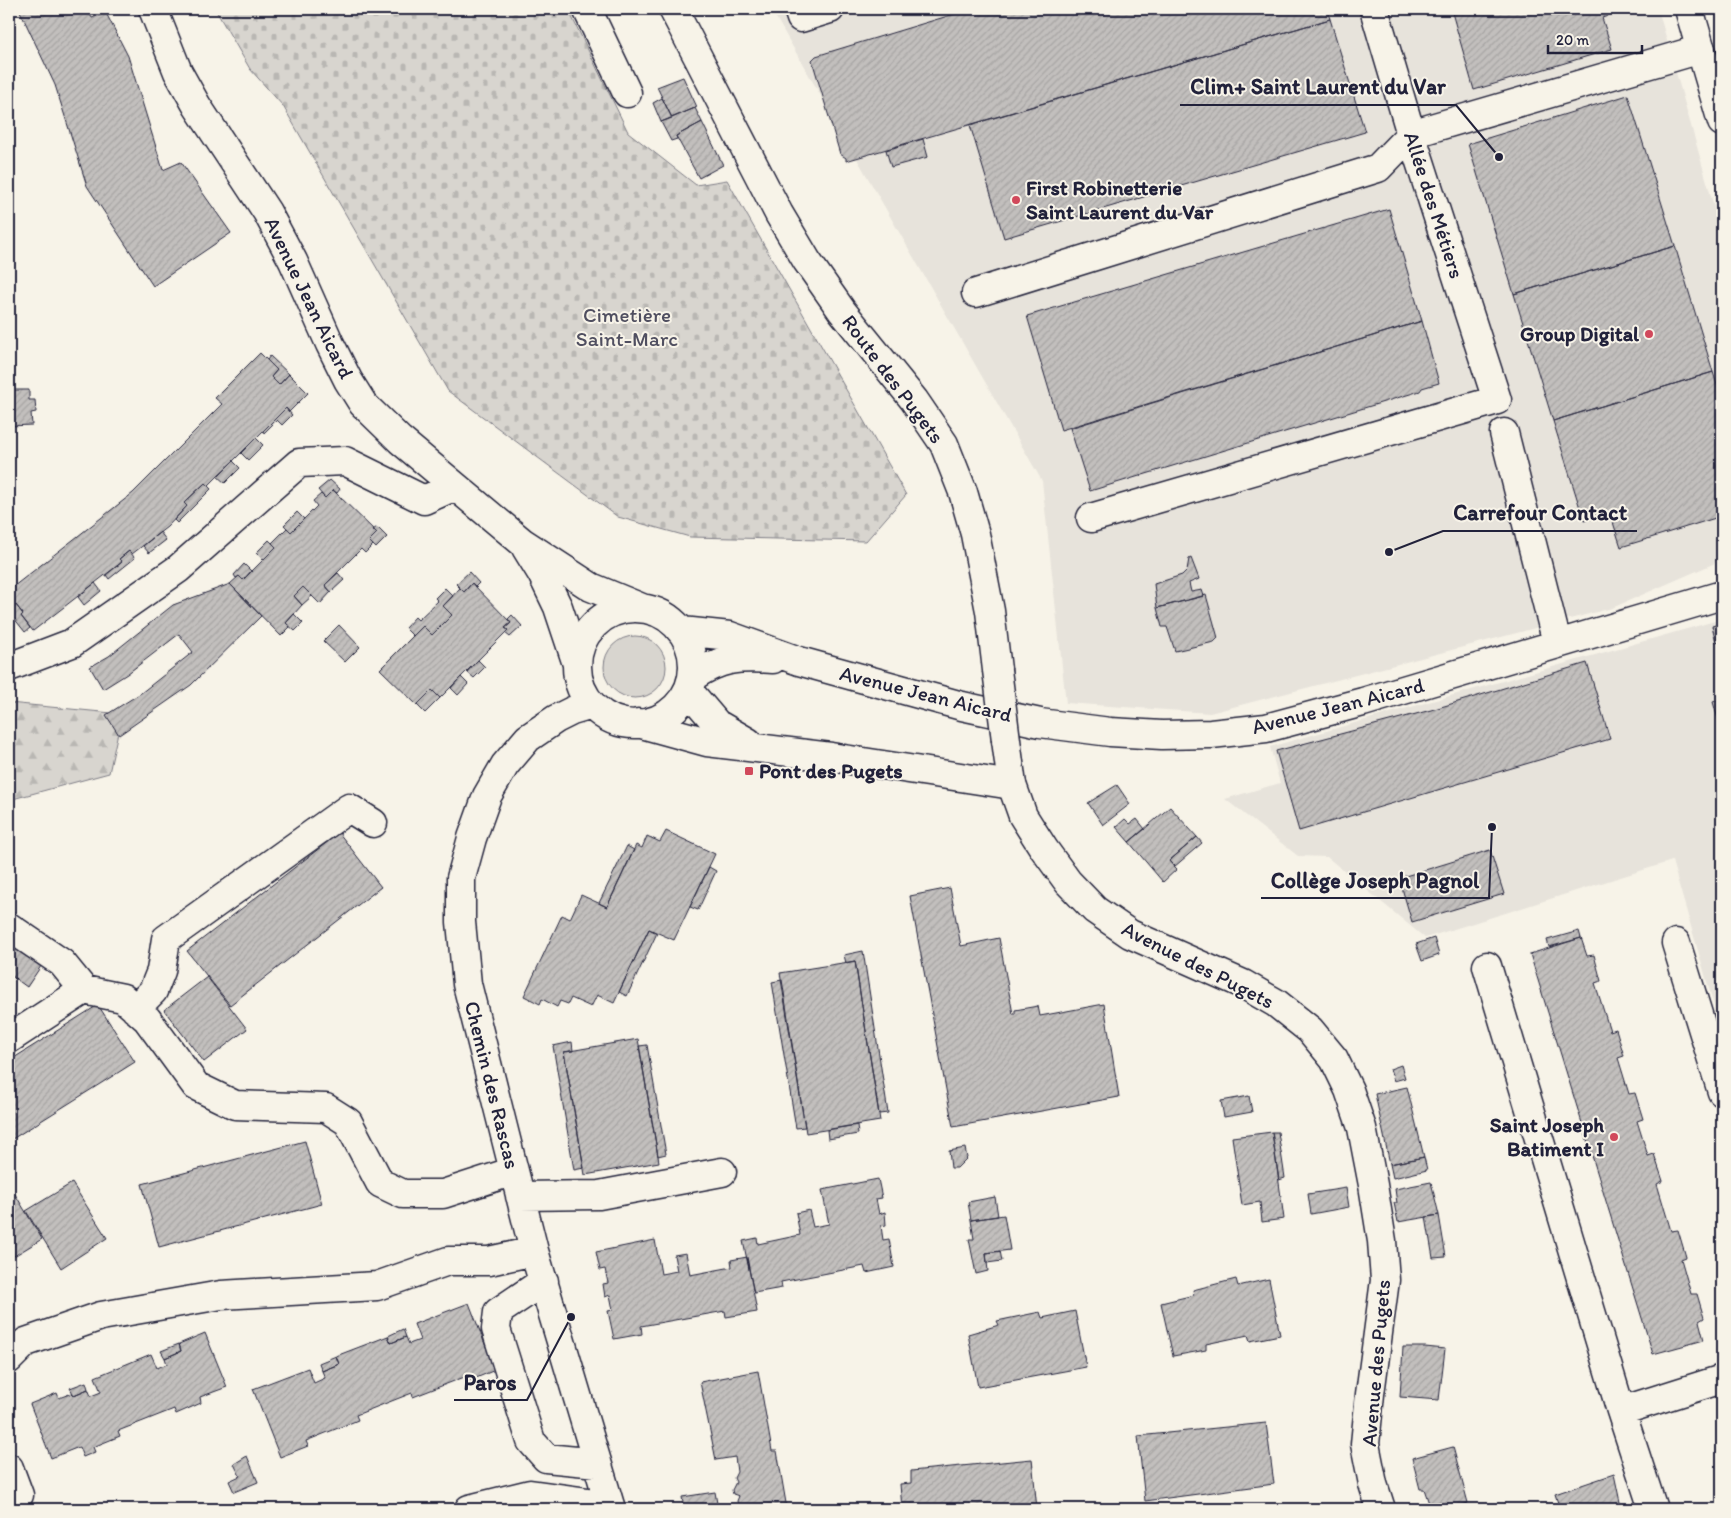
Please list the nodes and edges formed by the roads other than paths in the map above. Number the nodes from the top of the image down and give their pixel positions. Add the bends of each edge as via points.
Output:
1 (153, 9) edge
2 (586, 9) edge
3 (673, 9) edge
4 (798, 9) edge
5 (830, 9) edge
6 (1374, 9) edge
7 (1689, 9) edge
8 (1701, 49) junction
9 (627, 93) dead end
10 (1722, 122) edge
11 (1411, 134) junction
12 (976, 293) dead end
13 (1504, 432) dead end
14 (455, 486) junction
15 (1091, 518) dead end
16 (522, 542) junction
17 (1722, 595) edge
18 (642, 608) junction
19 (682, 631) junction
20 (1557, 644) junction
21 (799, 661) junction
22 (577, 664) junction
23 (9, 667) edge
24 (690, 683) junction
25 (592, 704) junction
26 (638, 723) junction
27 (770, 750) junction
28 (1012, 785) junction
29 (373, 822) dead end
30 (9, 927) edge
31 (1676, 943) dead end
32 (1487, 966) dead end
33 (84, 990) junction
34 (135, 1009) junction
35 (9, 1039) edge
36 (1722, 1092) edge
37 (722, 1172) dead end
38 (517, 1184) junction
39 (534, 1251) junction
40 (544, 1281) junction
41 (9, 1359) edge
42 (1722, 1379) edge
43 (1621, 1411) junction
44 (597, 1463) junction
45 (9, 1468) edge
46 (19, 1495) dead end
47 (611, 1507) edge
48 (469, 1509) edge
49 (1381, 1509) edge
50 (1654, 1509) edge

1 - 14 street, Avenue Jean Aicard via 178,72 267,212 348,380 363,404
2 - 9 street
3 - 28 street, Route des Pugets, bridge via 779,214 807,261 944,444 975,534 990,611
4 - 5 street via 801,18
6 - 11 street, Allée des Métiers
7 - 8 street
8 - 10 street
8 - 11 street
11 - 12 street via 1378,168
11 - 15 street, Allée des Métiers via 1497,400
13 - 20 street
14 - 16 street, Avenue Jean Aicard
14 - 23 street via 424,500 345,461 299,463 163,580 72,644
16 - 18 street, Avenue Jean Aicard via 591,586
16 - 22 street, Avenue Jean Aicard via 558,607
17 - 20 street, Avenue Jean Aicard
18 - 19 street via 671,620
18 - 22 street via 626,608 597,622 580,648
19 - 21 street, Avenue Jean Aicard via 730,636
19 - 24 street via 690,645 693,661
20 - 21 street, Avenue Jean Aicard via 1275,726 1162,735 1040,723 962,706
21 - 24 street, Avenue Jean Aicard via 732,659 719,662
22 - 25 street via 584,692
24 - 26 street via 682,701 673,710 650,722
24 - 27 street via 717,724 742,740
25 - 26 street via 621,722
25 - 38 street, Chemin des Rascas via 556,719 528,738 505,765 487,796 461,878 467,984
26 - 27 street via 706,742
27 - 28 street
28 - 49 street, Avenue des Pugets via 1023,816 1044,849 1068,882 1095,910 1130,934 1243,984 1276,1003 1310,1030 1334,1059 1350,1090 1362,1128 1373,1185 1385,1280 1365,1444 1372,1484
29 - 34 street via 349,808 166,940 161,971 153,991
30 - 33 street via 62,964
31 - 36 street
32 - 43 street
33 - 34 street via 123,998
33 - 35 street
34 - 38 street via 147,1019 196,1086 235,1106 326,1108 348,1122 380,1183 403,1194 443,1194
37 - 38 street via 599,1195
38 - 39 street, Chemin des Rascas
39 - 40 street, Chemin des Rascas
39 - 41 street via 489,1260 448,1261 376,1286 221,1296 101,1316 26,1342
40 - 44 street, Chemin des Rascas
40 - 44 street via 498,1312 496,1329 531,1441 546,1458
42 - 43 street
43 - 50 street
44 - 47 street, Chemin des Rascas
45 - 46 street
47 - 48 street via 530,1494

